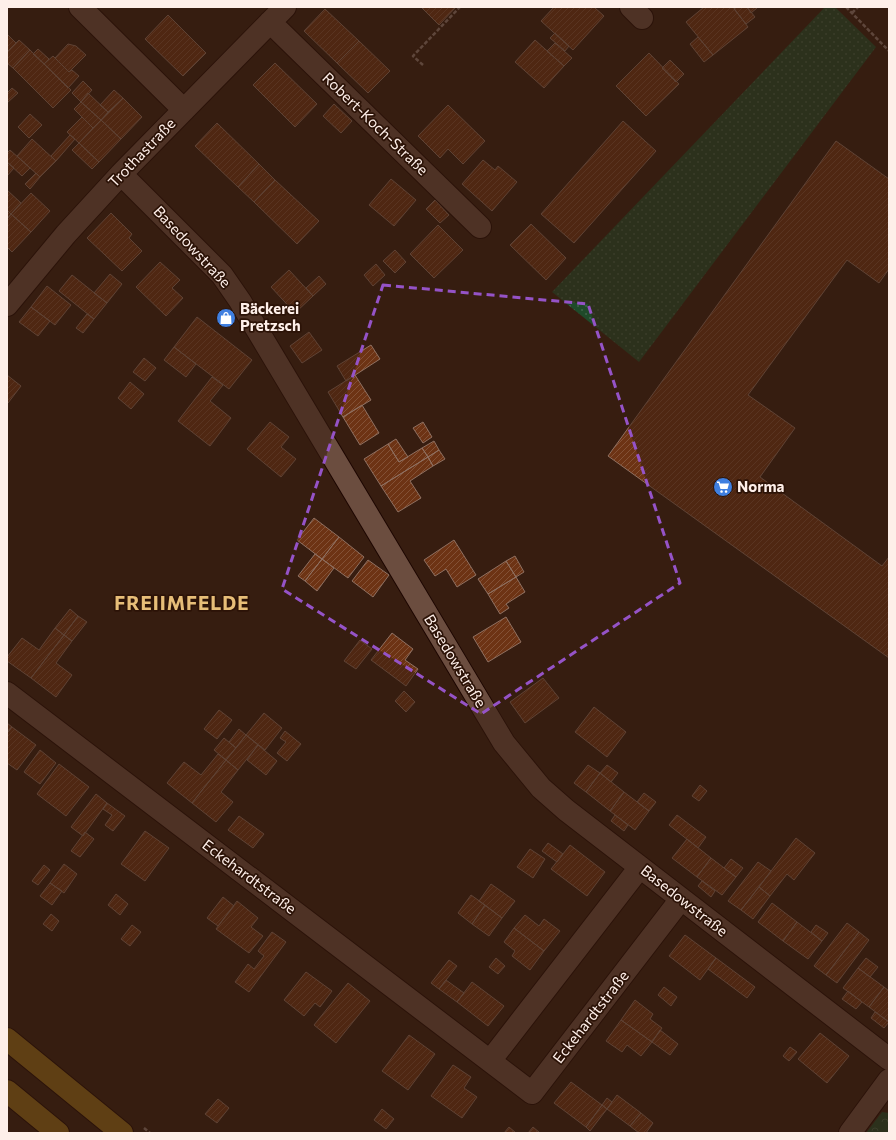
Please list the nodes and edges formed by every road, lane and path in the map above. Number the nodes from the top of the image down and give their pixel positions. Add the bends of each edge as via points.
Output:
1 (80, 7) edge
2 (460, 7) edge
3 (846, 7) edge
4 (858, 7) edge
5 (852, 13) junction
6 (277, 14) edge
7 (889, 51) edge
8 (423, 65) dead end
9 (184, 110) junction
10 (121, 174) junction
11 (480, 227) dead end
12 (7, 305) edge
13 (7, 693) edge
14 (640, 867) junction
15 (682, 899) junction
16 (7, 1039) edge
17 (889, 1059) edge
18 (490, 1061) junction
19 (889, 1080) edge
20 (7, 1091) edge
21 (58, 1133) edge
22 (122, 1133) edge
23 (850, 1133) edge

1 - 9 street
2 - 8 path via 413,56
3 - 5 path
4 - 5 path
5 - 7 path
6 - 9 street, Trothastraße
6 - 11 street, Robert-Koch-Straße
9 - 10 street, Trothastraße
10 - 12 street, Trothastraße via 66,234
10 - 14 street, Basedowstraße via 222,275 240,301 504,743 541,788
13 - 18 street, Eckehardtstraße
14 - 15 street, Basedowstraße
14 - 18 street
15 - 17 street, Basedowstraße
15 - 18 street, Eckehardtstraße via 532,1093
16 - 22 main road
19 - 23 street
20 - 21 main road

